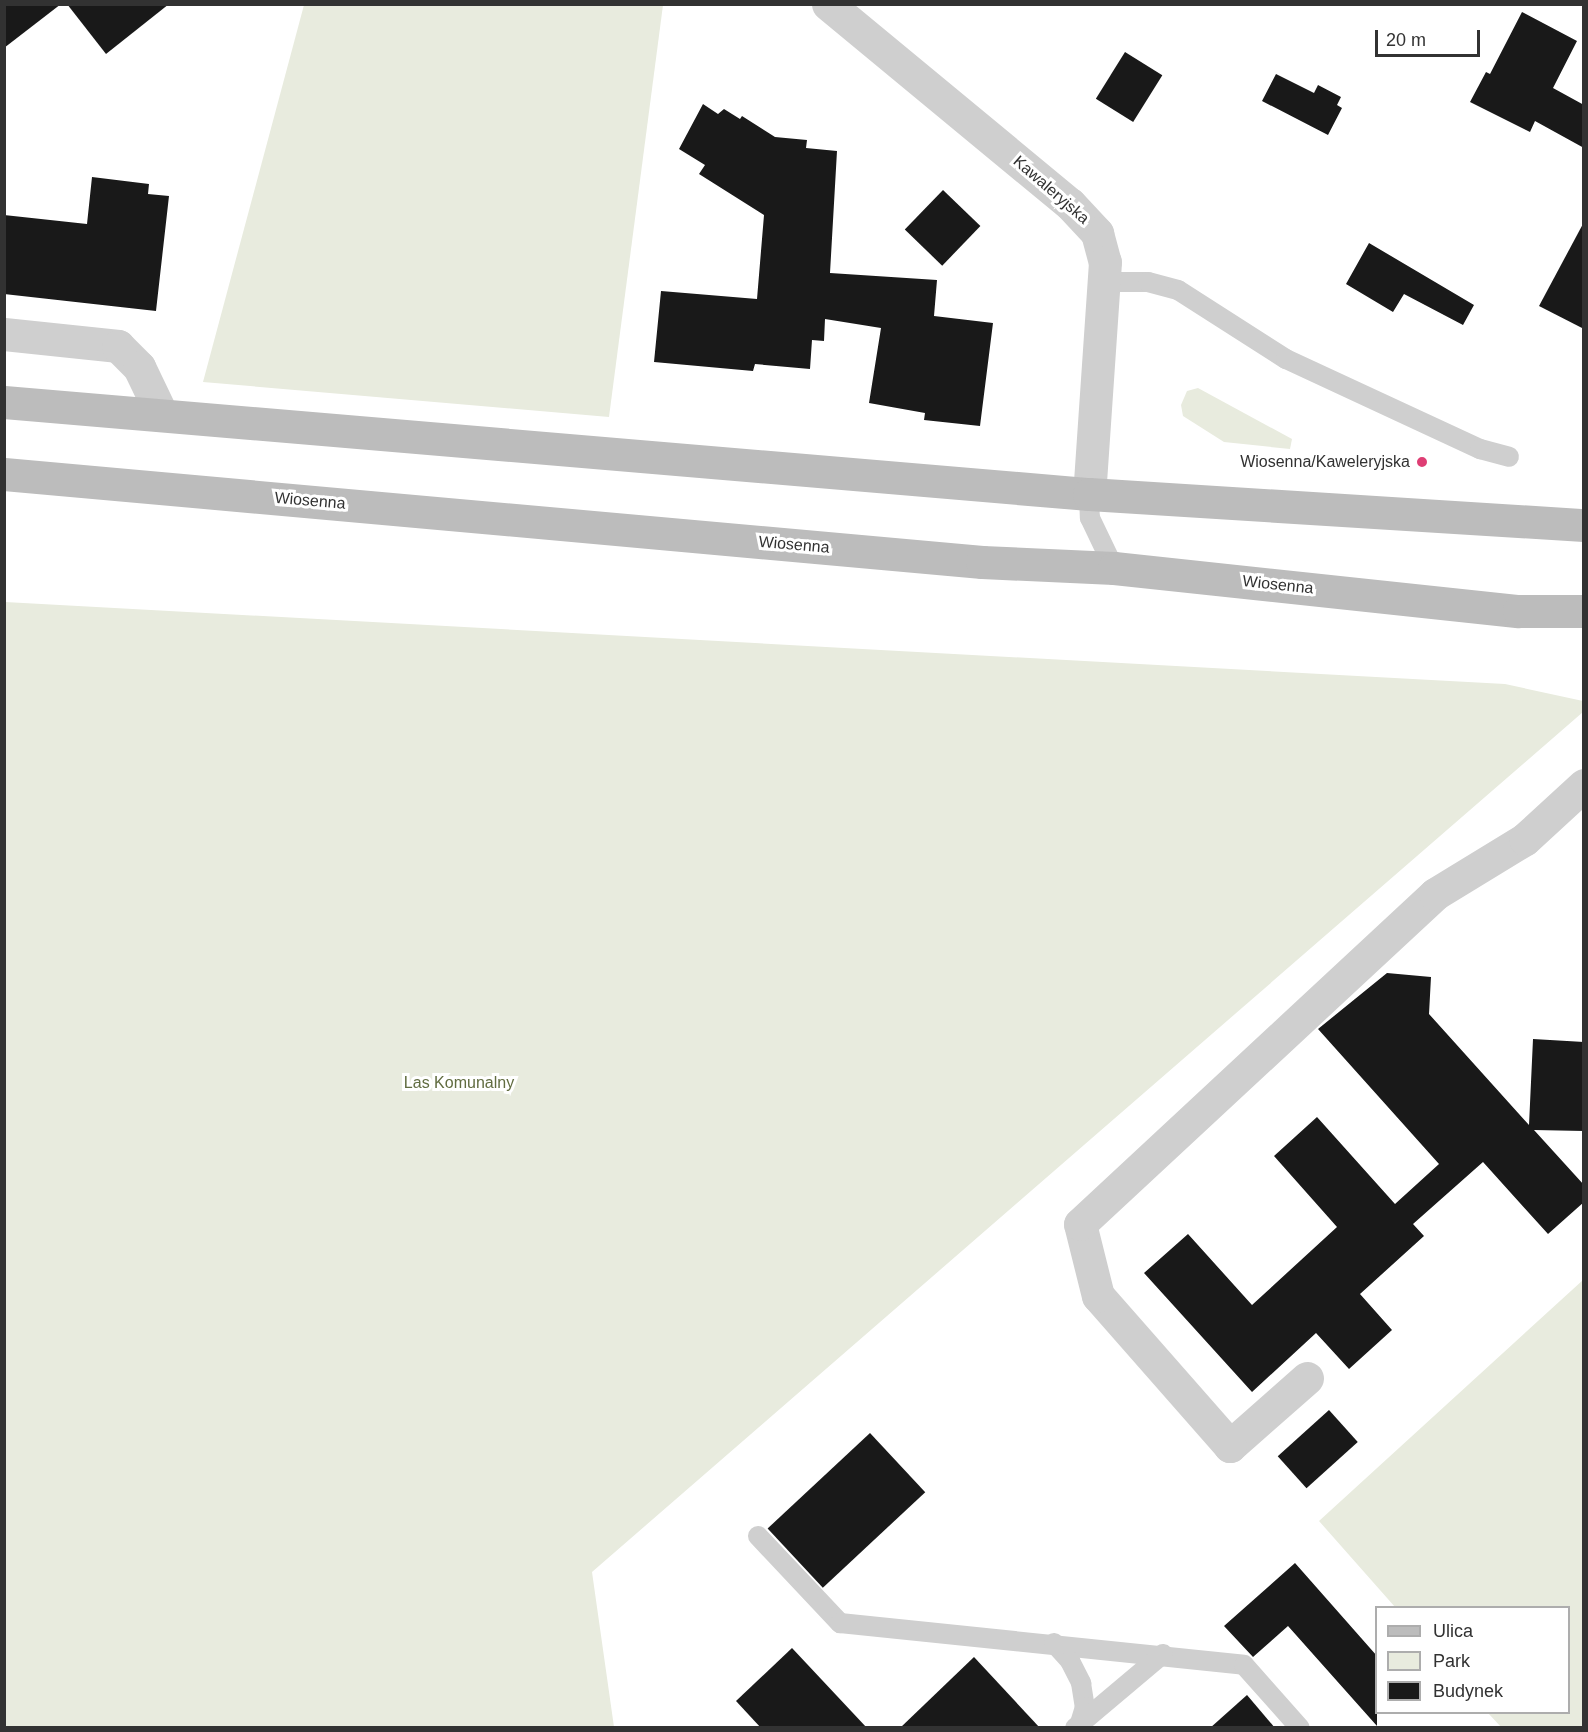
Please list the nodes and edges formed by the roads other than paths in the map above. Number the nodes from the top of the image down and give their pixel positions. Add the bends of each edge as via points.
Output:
1 (828, 4) edge
2 (1104, 282) junction
3 (4, 334) edge
4 (4, 402) edge
5 (161, 413) junction
6 (1509, 457) dead end
7 (4, 474) edge
8 (1089, 494) junction
9 (1584, 525) edge
10 (1114, 568) junction
11 (1584, 611) edge
12 (1584, 785) edge
13 (1307, 1378) dead end
14 (758, 1536) dead end
15 (1054, 1643) junction
16 (1163, 1654) junction
17 (1078, 1725) edge
18 (1300, 1728) edge

1 - 2 street, Kawaleryjska via 1087,219 1102,246
2 - 6 lane via 1148,282 1178,290 1286,359 1480,449
2 - 8 street, Kawaleryjska
3 - 5 street via 118,346 139,367
4 - 5 main road
5 - 8 main road
7 - 10 main road, Wiosenna via 982,562
8 - 9 main road
8 - 10 lane via 1090,518
10 - 11 main road, Wiosenna via 1519,611
12 - 13 street via 1525,839 1435,894 1080,1224 1098,1296 1230,1446
14 - 15 lane via 840,1623
15 - 16 lane
15 - 17 lane via 1070,1661 1081,1683 1085,1707
16 - 17 lane
16 - 18 lane via 1244,1665

